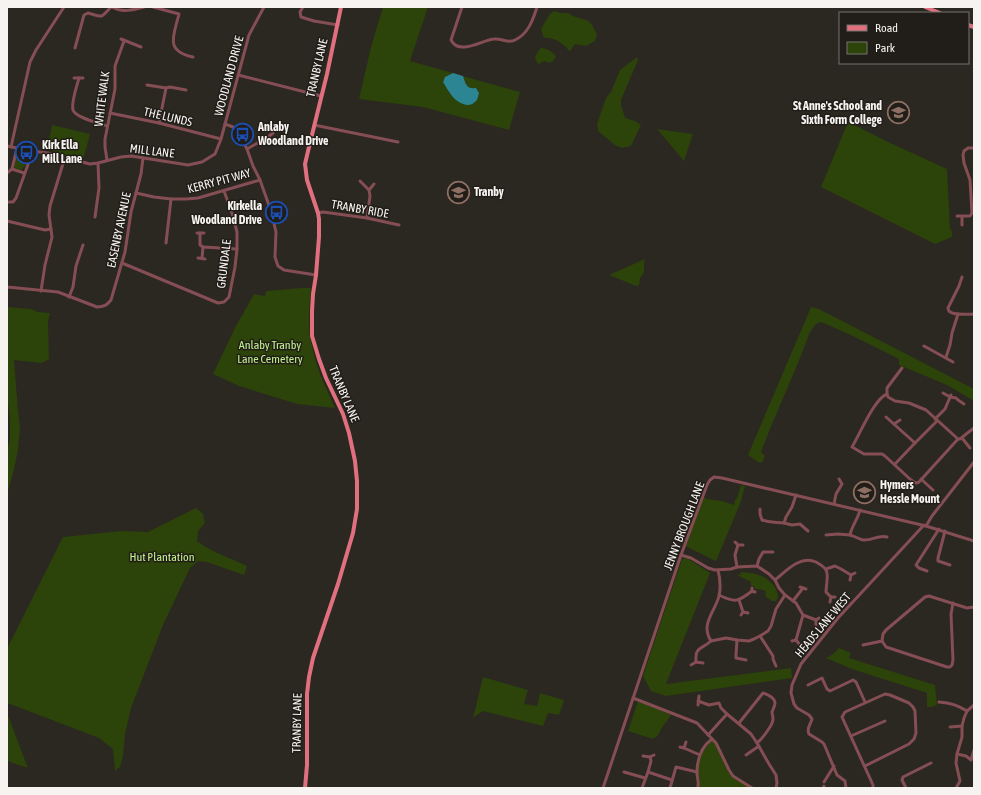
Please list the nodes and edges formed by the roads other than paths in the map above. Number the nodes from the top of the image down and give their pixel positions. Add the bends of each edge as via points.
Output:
1 (64, 7) edge
2 (111, 7) edge
3 (144, 7) edge
4 (153, 7) edge
5 (264, 7) edge
6 (303, 7) edge
7 (341, 7) edge
8 (462, 7) edge
9 (538, 7) edge
10 (925, 7) edge
11 (138, 8) edge
12 (938, 12) edge
13 (338, 25) junction
14 (141, 47) dead end
15 (75, 48) dead end
16 (193, 57) dead end
17 (238, 75) junction
18 (74, 78) dead end
19 (79, 78) junction
20 (83, 78) dead end
21 (146, 85) dead end
22 (166, 88) junction
23 (186, 90) dead end
24 (321, 96) junction
25 (110, 113) junction
26 (159, 123) junction
27 (225, 124) junction
28 (314, 125) junction
29 (107, 126) junction
30 (221, 139) junction
31 (274, 139) dead end
32 (398, 142) dead end
33 (7, 146) edge
34 (11, 147) junction
35 (17, 148) junction
36 (974, 148) edge
37 (247, 149) junction
38 (31, 151) junction
39 (65, 157) junction
40 (143, 158) junction
41 (107, 160) junction
42 (98, 164) junction
43 (12, 168) junction
44 (7, 173) edge
45 (24, 173) junction
46 (260, 180) junction
47 (360, 181) dead end
48 (374, 184) dead end
49 (369, 190) junction
50 (224, 191) junction
51 (136, 193) junction
52 (171, 199) junction
53 (10, 202) dead end
54 (90, 211) dead end
55 (95, 212) junction
56 (318, 213) junction
57 (957, 216) dead end
58 (95, 217) dead end
59 (962, 217) junction
60 (367, 218) junction
61 (7, 222) edge
62 (399, 225) dead end
63 (962, 225) dead end
64 (51, 229) junction
65 (200, 233) dead end
66 (161, 239) dead end
67 (83, 245) dead end
68 (203, 247) junction
69 (237, 249) junction
70 (202, 258) dead end
71 (122, 263) junction
72 (316, 275) junction
73 (962, 277) dead end
74 (7, 287) edge
75 (41, 291) junction
76 (69, 297) junction
77 (958, 314) junction
78 (974, 314) edge
79 (924, 346) dead end
80 (946, 357) junction
81 (954, 362) dead end
82 (902, 368) dead end
83 (943, 393) dead end
84 (887, 394) junction
85 (951, 396) junction
86 (964, 404) dead end
87 (886, 417) dead end
88 (900, 420) dead end
89 (936, 420) junction
90 (894, 424) junction
91 (974, 428) edge
92 (962, 438) junction
93 (958, 439) junction
94 (915, 443) junction
95 (970, 448) dead end
96 (974, 462) edge
97 (895, 464) junction
98 (839, 479) dead end
99 (921, 479) junction
100 (933, 490) dead end
101 (796, 495) junction
102 (834, 504) junction
103 (760, 509) dead end
104 (860, 510) junction
105 (784, 523) junction
106 (925, 525) junction
107 (805, 528) junction
108 (939, 530) junction
109 (802, 531) dead end
110 (808, 531) dead end
111 (945, 531) junction
112 (826, 534) dead end
113 (850, 535) junction
114 (887, 538) dead end
115 (974, 541) edge
116 (735, 542) dead end
117 (738, 545) junction
118 (743, 545) dead end
119 (773, 552) dead end
120 (681, 555) junction
121 (950, 565) dead end
122 (757, 566) junction
123 (737, 567) junction
124 (826, 569) junction
125 (718, 570) junction
126 (927, 571) dead end
127 (855, 573) dead end
128 (851, 575) junction
129 (775, 580) junction
130 (850, 580) dead end
131 (803, 588) dead end
132 (753, 590) dead end
133 (719, 595) junction
134 (784, 595) junction
135 (739, 600) junction
136 (793, 600) junction
137 (830, 602) dead end
138 (953, 603) junction
139 (974, 607) edge
140 (748, 613) dead end
141 (803, 615) junction
142 (816, 625) dead end
143 (760, 636) junction
144 (736, 640) junction
145 (796, 640) junction
146 (711, 641) junction
147 (792, 641) dead end
148 (882, 641) junction
149 (800, 645) dead end
150 (863, 645) dead end
151 (746, 660) dead end
152 (696, 662) junction
153 (703, 663) dead end
154 (691, 665) dead end
155 (776, 666) dead end
156 (808, 685) dead end
157 (699, 696) dead end
158 (633, 698) junction
159 (723, 702) dead end
160 (865, 702) junction
161 (939, 702) dead end
162 (719, 703) junction
163 (974, 705) edge
164 (967, 711) junction
165 (727, 714) junction
166 (885, 721) dead end
167 (739, 723) junction
168 (950, 726) dead end
169 (962, 726) junction
170 (708, 735) junction
171 (851, 736) junction
172 (712, 739) junction
173 (686, 742) dead end
174 (757, 742) junction
175 (759, 746) junction
176 (680, 747) dead end
177 (684, 748) junction
178 (974, 750) edge
179 (957, 754) junction
180 (654, 755) dead end
181 (700, 755) junction
182 (746, 755) dead end
183 (643, 756) dead end
184 (650, 758) junction
185 (832, 762) junction
186 (931, 763) dead end
187 (827, 764) dead end
188 (834, 766) junction
189 (865, 766) junction
190 (624, 772) dead end
191 (648, 772) junction
192 (697, 772) junction
193 (645, 778) junction
194 (672, 780) junction
195 (824, 782) dead end
196 (698, 786) dead end
197 (305, 788) edge
198 (603, 788) edge
199 (642, 788) edge
200 (670, 788) edge
201 (750, 788) edge
202 (776, 788) edge
203 (846, 788) edge
204 (873, 788) edge
205 (906, 788) edge
206 (956, 788) edge

1 - 34 street via 30,62
2 - 11 street via 125,10
2 - 15 street via 102,16 84,14
3 - 11 street
4 - 16 street via 179,14 174,45 185,56
5 - 17 street, WOODLAND DRIVE via 249,35
6 - 13 street via 301,17 314,22
7 - 13 main road, TRANBY LANE
8 - 9 street via 451,37 451,41 461,46 477,45 496,38 512,41 522,36 532,23
10 - 12 main road
13 - 24 main road, TRANBY LANE
14 - 25 street, WHITE WALK via 122,40 115,66
17 - 24 street
17 - 27 street, WOODLAND DRIVE
18 - 19 street
19 - 20 street
19 - 29 street via 73,110 81,117
21 - 22 street
22 - 23 street
22 - 26 street
24 - 28 main road, TRANBY LANE
25 - 26 street, THE LUNDS
25 - 29 street, WHITE WALK
26 - 30 street, THE LUNDS
27 - 30 street, MILL LANE
27 - 37 street, WOODLAND DRIVE via 239,133
28 - 32 street
28 - 56 main road, TRANBY LANE via 305,164 307,180
29 - 41 street, WHITE WALK
30 - 40 street, MILL LANE via 215,154 202,162 188,164
31 - 37 street via 272,134
33 - 34 street
34 - 35 street
35 - 38 street
35 - 43 street
36 - 59 street via 968,148 963,155 970,180 972,213 970,216
37 - 46 street, WOODLAND DRIVE
38 - 39 street
38 - 45 street
39 - 42 street
39 - 64 street via 50,206
40 - 41 street, MILL LANE via 131,156
40 - 51 street, EASENBY AVENUE via 142,174
41 - 42 street, MILL LANE
42 - 55 street via 99,188
43 - 44 street
43 - 45 street
45 - 53 street via 16,198
46 - 50 street, KERRY PIT WAY
46 - 72 street, WOODLAND DRIVE via 274,221 275,257 278,266 284,270
47 - 49 street
48 - 49 street
49 - 60 street
50 - 52 street, KERRY PIT WAY via 198,198
50 - 69 street, GRUNDALE via 237,232
51 - 52 street, KERRY PIT WAY
51 - 71 street, EASENBY AVENUE
52 - 66 street via 166,241
54 - 55 street
55 - 58 street
56 - 60 street, TRANBY RIDE
56 - 72 main road, TRANBY LANE
57 - 59 street
59 - 63 street
60 - 62 street, TRANBY RIDE
61 - 64 street
64 - 75 street via 52,237
65 - 68 street via 200,245
67 - 76 street
68 - 69 street
68 - 70 street
69 - 71 street, GRUNDALE via 229,297 218,303
71 - 76 street, EASENBY AVENUE via 108,304 97,307
72 - 197 main road, TRANBY LANE via 312,294 312,336 349,433 355,461 358,499 353,533 309,677
73 - 77 street via 948,309
74 - 75 street
75 - 76 street via 58,292
77 - 78 street
77 - 80 street
79 - 80 street
80 - 81 street
82 - 84 street via 888,388
83 - 85 street
84 - 89 street via 895,401 926,410
84 - 97 street via 882,397 865,422 852,447 864,454 882,454
85 - 86 street
85 - 89 street
87 - 90 street
88 - 90 street
89 - 93 street
89 - 94 street
90 - 94 street
91 - 92 street
92 - 93 street
92 - 95 street
93 - 99 street
94 - 97 street
96 - 106 street
97 - 99 street via 914,482
98 - 102 street via 842,484
99 - 100 street
101 - 102 street, JENNY BROUGH LANE
101 - 105 street
101 - 120 street, JENNY BROUGH LANE via 714,477 707,485
102 - 104 street, JENNY BROUGH LANE
103 - 105 street via 758,518 766,522
104 - 106 street, JENNY BROUGH LANE
104 - 113 street
105 - 107 street via 800,524
106 - 108 street, JENNY BROUGH LANE
106 - 185 street, HEADS LANE WEST via 838,618 801,664 792,685 794,704 812,719 808,734 824,744
107 - 109 street
107 - 110 street
108 - 111 street, JENNY BROUGH LANE
108 - 126 street via 916,565
111 - 115 street, JENNY BROUGH LANE
111 - 121 street via 938,560
112 - 113 street via 831,537 838,534
113 - 114 street via 861,540
116 - 117 street
117 - 118 street
117 - 123 street via 735,555
119 - 122 street via 762,550
120 - 125 street
120 - 158 street, JENNY BROUGH LANE
122 - 123 street
122 - 129 street
123 - 125 street
124 - 128 street via 835,566
124 - 129 street via 811,560 801,561
124 - 137 street via 826,592 833,597
125 - 133 street
127 - 128 street
128 - 130 street
129 - 134 street
131 - 136 street
132 - 135 street
133 - 135 street
133 - 146 street via 706,630
134 - 136 street
134 - 143 street via 771,626
135 - 140 street via 742,613
136 - 141 street
138 - 139 street via 967,608
138 - 148 street via 925,597 886,630
138 - 148 street via 951,614 954,660 950,667 886,647
141 - 142 street via 817,619
141 - 145 street
143 - 144 street via 749,641
143 - 155 street via 773,656 771,660
144 - 146 street via 726,638
144 - 151 street via 735,658
145 - 147 street
145 - 149 street
146 - 152 street via 696,652
148 - 150 street
152 - 153 street
152 - 154 street
156 - 160 street via 822,678 830,691 854,680
157 - 162 street via 698,703
158 - 170 street via 697,723
158 - 198 street, JENNY BROUGH LANE
159 - 162 street
160 - 171 street via 842,714
160 - 189 street via 885,694 909,703 915,711 916,733 909,744
161 - 164 street via 949,702
162 - 165 street
163 - 164 street
164 - 169 street
165 - 167 street
165 - 170 street
166 - 171 street
167 - 174 street
167 - 174 street via 763,693 774,700 772,723 762,739
168 - 169 street
169 - 179 street via 962,738
170 - 172 street
171 - 189 street
172 - 181 street
172 - 201 street via 729,770
173 - 177 street
174 - 175 street
175 - 182 street
175 - 202 street via 776,775
176 - 177 street
177 - 181 street
178 - 179 street via 971,760
179 - 206 street via 960,782
180 - 184 street
181 - 192 street
183 - 184 street
184 - 191 street
185 - 187 street
185 - 188 street, HEADS LANE WEST
186 - 205 street via 903,777
188 - 195 street
188 - 203 street, HEADS LANE WEST via 837,775 845,781
189 - 204 street
190 - 193 street
191 - 193 street
191 - 194 street
192 - 194 street via 676,767
192 - 196 street
193 - 199 street
194 - 200 street

